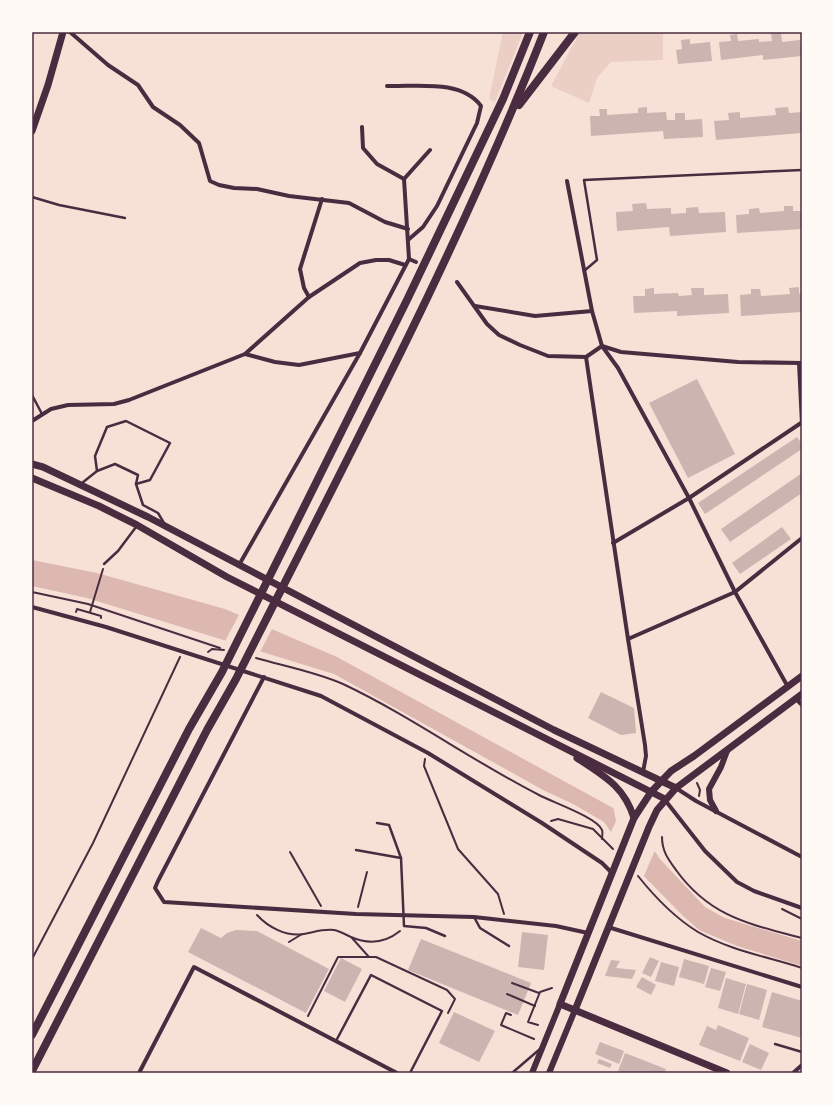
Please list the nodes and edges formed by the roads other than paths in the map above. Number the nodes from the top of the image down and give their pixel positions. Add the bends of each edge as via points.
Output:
1 (63, 32) edge
2 (70, 32) edge
3 (530, 32) edge
4 (544, 32) edge
5 (575, 32) edge
6 (387, 86) dead end
7 (510, 116) junction
8 (362, 127) dead end
9 (32, 131) edge
10 (430, 150) dead end
11 (802, 170) edge
12 (404, 179) junction
13 (567, 181) dead end
14 (32, 197) edge
15 (322, 199) junction
16 (125, 218) dead end
17 (408, 229) junction
18 (408, 240) junction
19 (409, 259) junction
20 (416, 262) dead end
21 (404, 265) junction
22 (584, 271) junction
23 (457, 282) dead end
24 (309, 297) junction
25 (475, 306) junction
26 (592, 311) junction
27 (602, 346) junction
28 (360, 353) junction
29 (245, 354) junction
30 (586, 357) junction
31 (800, 363) edge
32 (32, 395) edge
33 (42, 415) junction
34 (32, 421) edge
35 (801, 424) edge
36 (32, 461) edge
37 (32, 464) edge
38 (43, 468) junction
39 (97, 471) junction
40 (32, 478) edge
41 (136, 484) junction
42 (81, 485) junction
43 (689, 498) junction
44 (137, 525) junction
45 (168, 528) junction
46 (802, 538) edge
47 (614, 543) junction
48 (104, 564) road end
49 (239, 565) junction
50 (735, 592) junction
51 (32, 607) edge
52 (628, 639) junction
53 (802, 676) edge
54 (264, 677) junction
55 (788, 687) junction
56 (799, 697) edge
57 (802, 704) edge
58 (548, 739) junction
59 (727, 751) junction
60 (643, 772) junction
61 (661, 781) junction
62 (676, 788) junction
63 (651, 792) junction
64 (665, 800) junction
65 (716, 811) junction
66 (634, 818) junction
67 (377, 823) dead end
68 (356, 850) dead end
69 (802, 857) edge
70 (401, 858) junction
71 (613, 870) junction
72 (802, 908) edge
73 (404, 914) junction
74 (474, 917) junction
75 (608, 926) junction
76 (588, 933) junction
77 (445, 936) dead end
78 (509, 946) dead end
79 (802, 987) edge
80 (560, 1004) junction
81 (574, 1010) junction
82 (32, 1035) edge
83 (336, 1041) junction
84 (775, 1044) dead end
85 (545, 1045) junction
86 (802, 1052) edge
87 (802, 1065) edge
88 (32, 1070) edge
89 (139, 1073) edge
90 (397, 1073) edge
91 (410, 1073) edge
92 (512, 1073) edge
93 (532, 1073) edge
94 (549, 1073) edge
95 (727, 1073) edge
96 (793, 1073) edge

1 - 9 main road
2 - 15 street via 108,65 138,85 153,107 180,125 199,143 210,181 234,188
3 - 82 highway via 503,99 275,566
4 - 7 highway
5 - 7 highway
6 - 18 street via 449,87 475,98 481,106 477,122 437,206 423,227
7 - 88 highway via 422,309 236,679
8 - 12 street via 363,148 377,164
10 - 12 street
11 - 22 lane via 584,180 597,260
12 - 17 street
13 - 22 street
14 - 16 lane via 59,206
15 - 17 street via 349,203 385,222
15 - 24 street via 300,269 304,288
17 - 18 street
18 - 19 street
19 - 20 street
19 - 21 street
21 - 24 street via 389,260 360,264
21 - 28 street
22 - 26 street
23 - 25 street
24 - 29 street
25 - 26 street via 535,316
25 - 30 street via 499,335 520,345 548,356
26 - 27 street
27 - 30 street
27 - 31 street via 621,352 738,362
27 - 43 street via 618,368
28 - 29 street via 299,364 275,362
28 - 49 street
29 - 33 street via 129,400 108,404 68,405 51,409
30 - 47 street
31 - 35 street
32 - 33 lane
33 - 34 street
35 - 43 street
36 - 38 main road
37 - 38 main road
38 - 42 main road
39 - 41 lane via 115,464 138,475
39 - 41 lane via 95,456 107,427 126,421 170,443 150,480
39 - 42 lane
40 - 44 main road
41 - 45 lane via 143,505 158,513
42 - 45 main road
43 - 47 street
43 - 50 street
44 - 48 lane via 118,551
44 - 58 main road via 227,576
45 - 49 main road
46 - 50 street
47 - 52 street
49 - 60 main road via 554,730
50 - 52 street
50 - 55 street
51 - 54 street via 74,617
52 - 60 street via 646,745
53 - 55 main road
54 - 71 street via 321,696 428,753
54 - 73 street via 155,888 164,902 356,914
55 - 61 main road via 681,763
56 - 57 street
56 - 59 main road
58 - 63 main road
58 - 66 main road via 593,768 622,792
59 - 62 main road
59 - 65 street via 709,789 710,800
60 - 61 main road
61 - 62 main road
61 - 63 main road
62 - 64 main road
62 - 65 street
63 - 64 main road
63 - 66 main road
64 - 72 street via 705,851 737,882 754,891
64 - 75 main road via 649,827
65 - 69 street
66 - 71 main road
67 - 70 lane via 389,824
68 - 70 lane
70 - 73 lane
71 - 76 main road
73 - 74 street
73 - 77 lane via 404,926 426,928
74 - 76 street via 556,926
74 - 78 lane via 480,928
75 - 79 street
75 - 81 main road
76 - 80 main road
80 - 81 main road
80 - 85 street
81 - 94 street
81 - 95 main road
83 - 89 street via 194,968
83 - 90 street
83 - 91 lane via 371,975 442,1011
84 - 86 lane
85 - 92 lane
85 - 93 street
87 - 96 street

